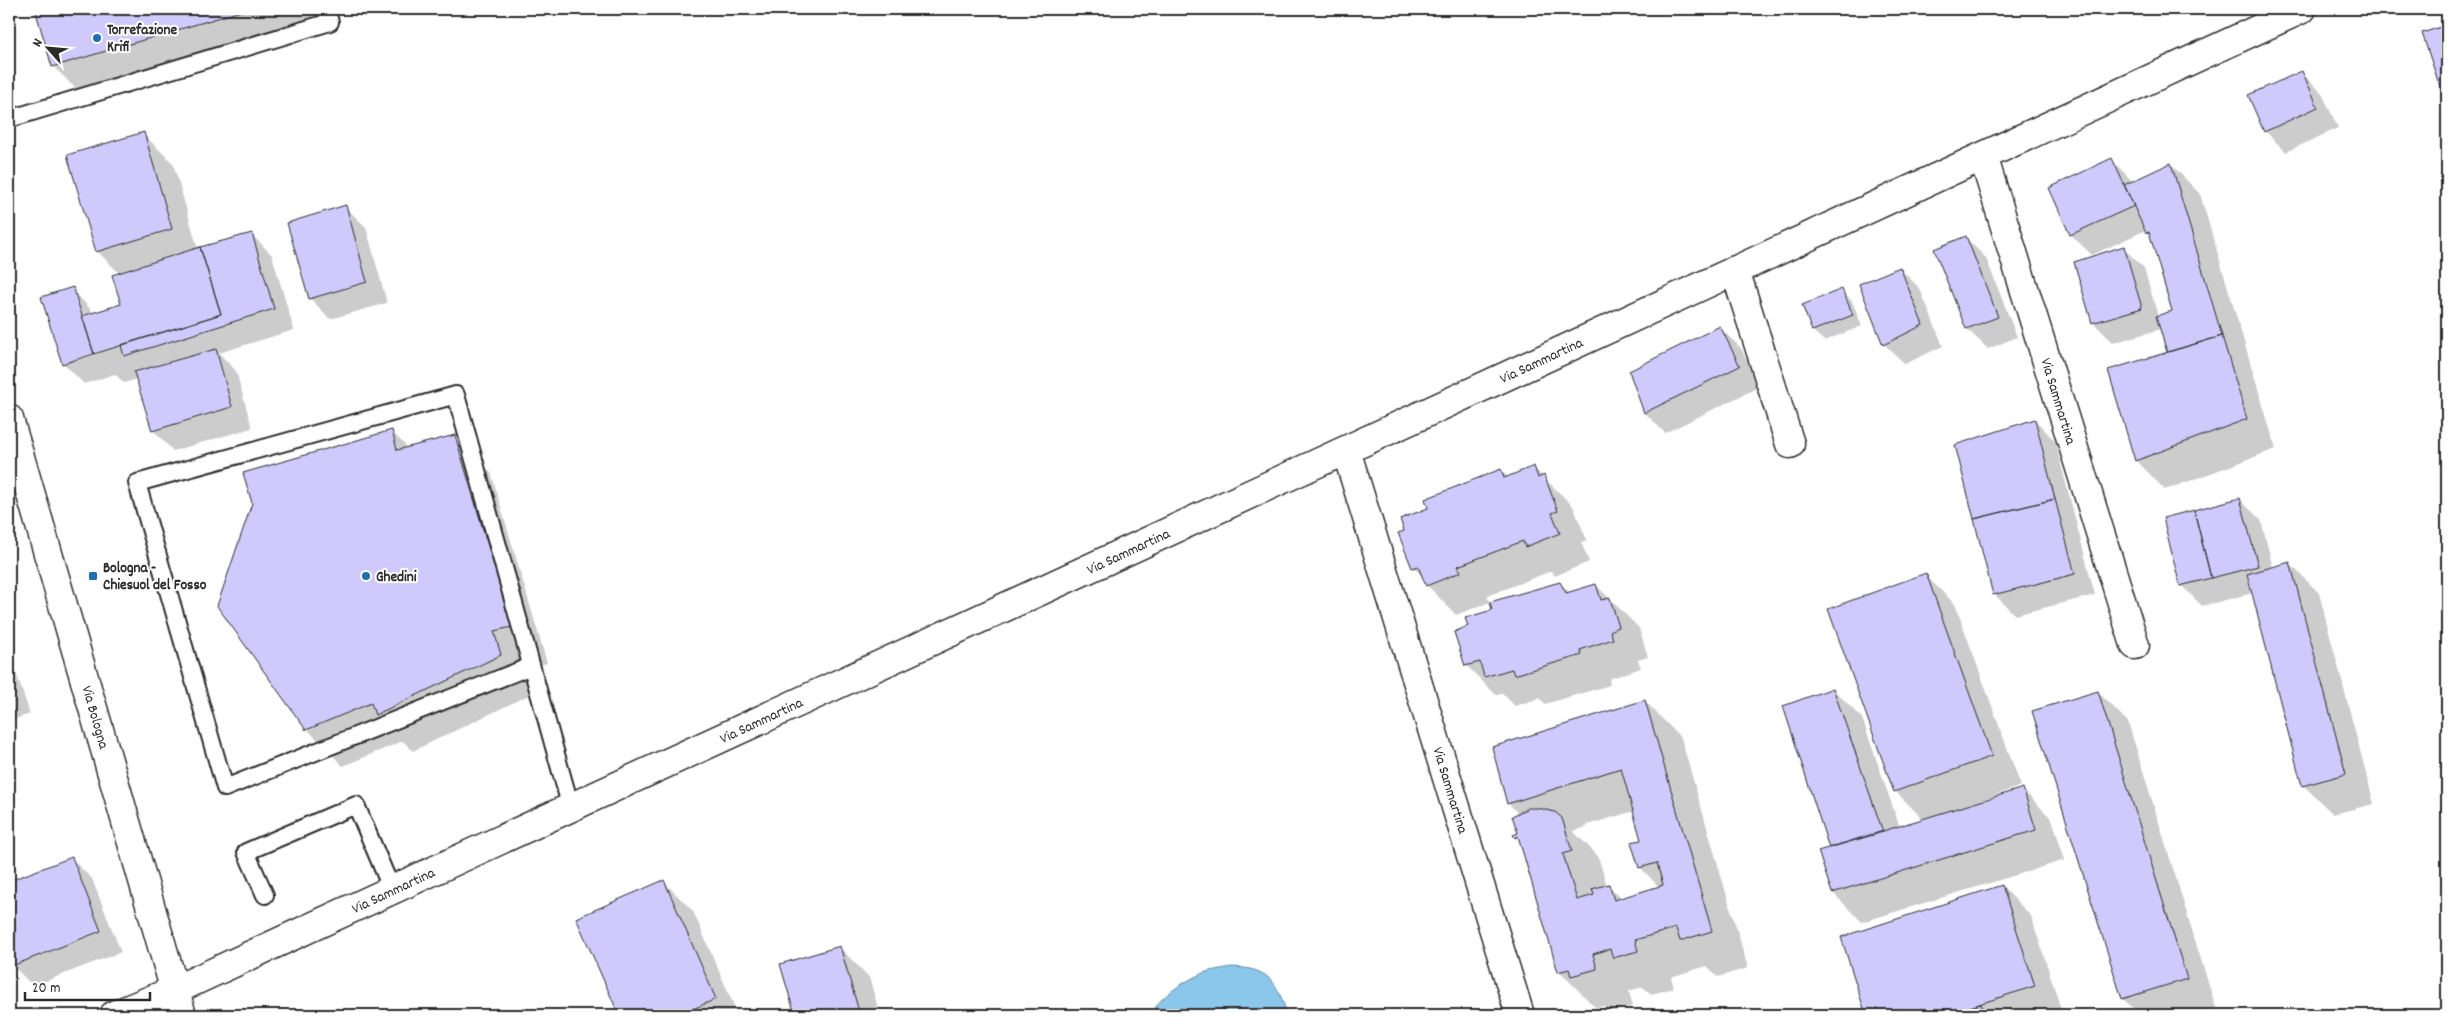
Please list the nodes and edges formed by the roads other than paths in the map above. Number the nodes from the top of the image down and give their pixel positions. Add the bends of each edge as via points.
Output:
1 (326, 9) edge
2 (2302, 9) edge
3 (9, 119) edge
4 (1983, 156) junction
5 (1735, 270) junction
6 (9, 419) edge
7 (1790, 444) dead end
8 (1346, 450) junction
9 (2135, 645) dead end
10 (531, 666) junction
11 (571, 808) junction
12 (392, 890) junction
13 (265, 895) dead end
14 (179, 1003) edge
15 (114, 1015) edge
16 (1520, 1015) edge

1 - 3 lane via 330,22
2 - 4 street, Via Sammartina
4 - 5 street, Via Sammartina
4 - 9 street, Via Sammartina
5 - 7 street
5 - 8 street, Via Sammartina
6 - 14 street, Via Bologna
8 - 11 street, Via Sammartina
8 - 16 street, Via Sammartina
10 - 10 lane via 225,788 137,483 456,395
10 - 11 lane
11 - 12 street, Via Sammartina
12 - 13 lane via 356,805 246,852
12 - 14 street, Via Sammartina
14 - 15 street, Via Sammartina

